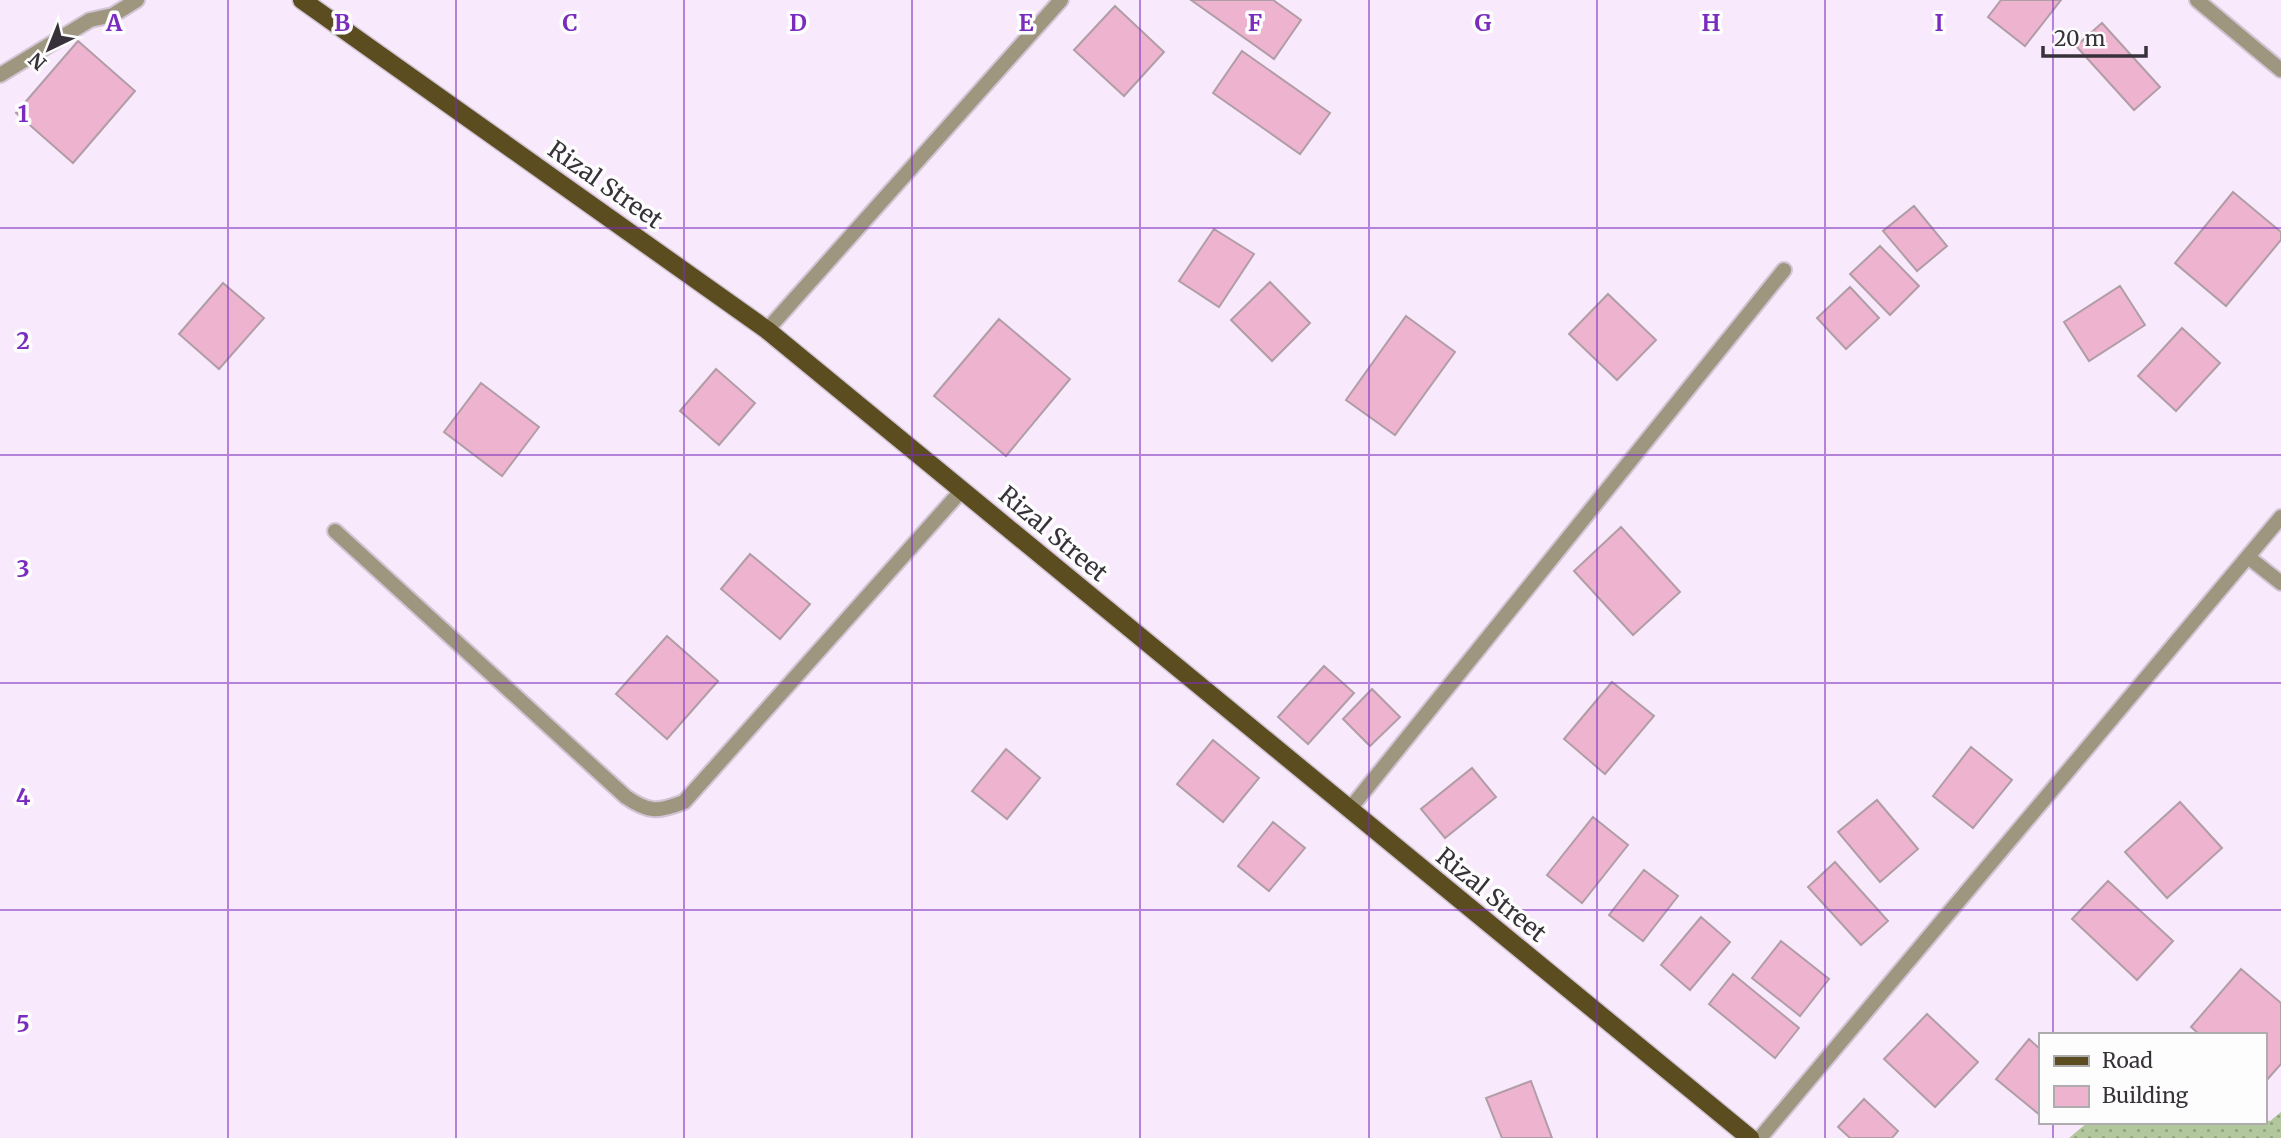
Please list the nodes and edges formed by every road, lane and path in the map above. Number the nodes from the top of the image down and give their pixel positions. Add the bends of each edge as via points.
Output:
1 (137, 0) edge
2 (302, 0) edge
3 (1061, 0) edge
4 (2197, 0) edge
5 (2281, 70) edge
6 (0, 75) edge
7 (1784, 270) dead end
8 (767, 330) junction
9 (962, 490) junction
10 (2281, 517) edge
11 (335, 531) dead end
12 (2248, 557) junction
13 (2281, 583) edge
14 (1349, 810) junction
15 (1750, 1138) edge
16 (1760, 1138) edge

1 - 6 street via 113,15 90,20
2 - 8 main road, Rizal Street
3 - 8 street
4 - 5 street
7 - 14 street
8 - 9 main road, Rizal Street
9 - 11 street via 684,802 665,810 642,808 626,797
9 - 14 main road, Rizal Street
10 - 12 street
12 - 13 street
12 - 16 street
14 - 15 main road, Rizal Street

